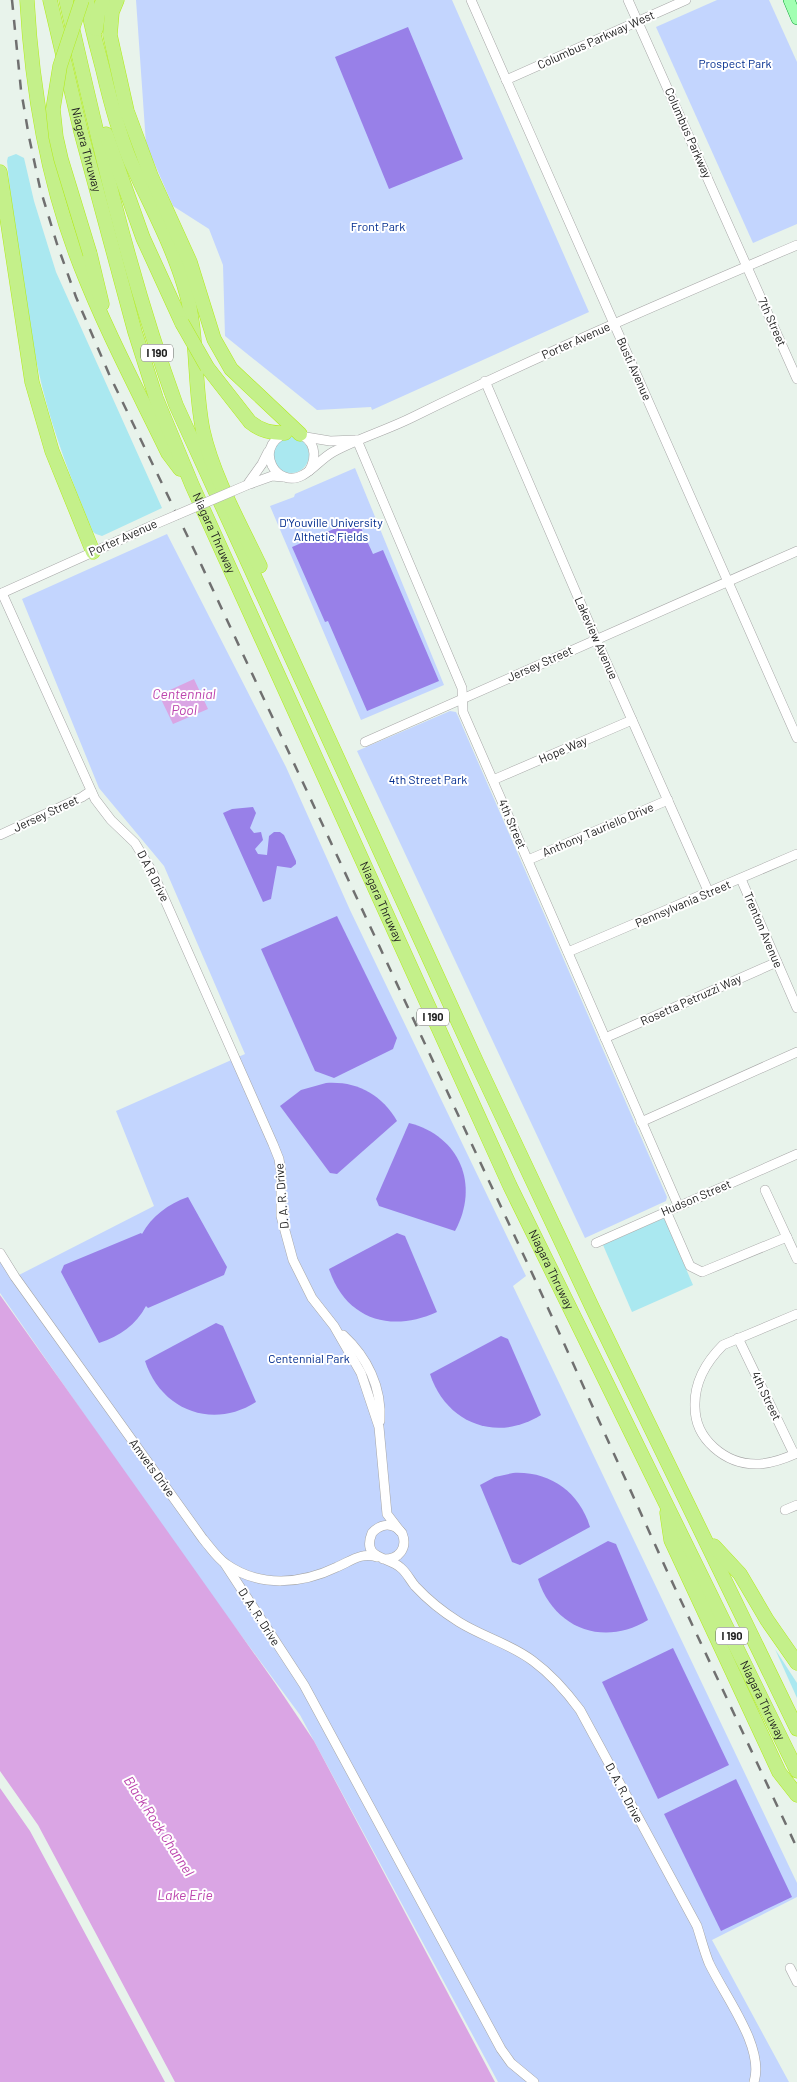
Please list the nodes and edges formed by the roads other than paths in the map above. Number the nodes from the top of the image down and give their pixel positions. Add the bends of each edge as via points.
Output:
1 (27, 0) edge
2 (50, 0) edge
3 (66, 0) edge
4 (82, 0) edge
5 (87, 0) edge
6 (103, 0) edge
7 (117, 0) edge
8 (471, 0) edge
9 (628, 0) edge
10 (686, 0) edge
11 (789, 0) edge
12 (797, 19) edge
13 (638, 22) junction
14 (102, 67) junction
15 (506, 80) junction
16 (85, 84) junction
17 (0, 172) edge
18 (797, 245) edge
19 (747, 266) junction
20 (105, 321) junction
21 (614, 324) junction
22 (797, 379) edge
23 (485, 381) junction
24 (285, 433) junction
25 (303, 436) junction
26 (357, 440) junction
27 (270, 450) junction
28 (309, 470) junction
29 (286, 478) junction
30 (192, 485) junction
31 (247, 485) junction
32 (797, 551) edge
33 (93, 552) junction
34 (727, 582) junction
35 (1, 594) edge
36 (284, 638) junction
37 (596, 640) junction
38 (463, 698) junction
39 (632, 720) junction
40 (797, 738) edge
41 (365, 742) dead end
42 (493, 780) junction
43 (91, 791) junction
44 (668, 800) junction
45 (0, 835) edge
46 (797, 854) edge
47 (528, 860) junction
48 (741, 879) junction
49 (709, 893) junction
50 (568, 952) junction
51 (777, 962) junction
52 (797, 1008) edge
53 (605, 1038) junction
54 (797, 1052) edge
55 (641, 1122) junction
56 (273, 1144) joint
57 (797, 1154) edge
58 (765, 1190) dead end
59 (678, 1205) junction
60 (666, 1211) junction
61 (786, 1237) junction
62 (596, 1243) dead end
63 (0, 1253) edge
64 (796, 1254) edge
65 (797, 1314) edge
66 (738, 1338) junction
67 (793, 1455) edge
68 (665, 1501) junction
69 (797, 1505) edge
70 (384, 1506) junction
71 (786, 1510) dead end
72 (400, 1531) junction
73 (371, 1534) junction
74 (704, 1535) junction
75 (404, 1545) junction
76 (359, 1556) junction
77 (382, 1559) junction
78 (225, 1564) junction
79 (404, 1570) junction
80 (797, 1663) edge
81 (797, 1729) edge
82 (797, 1771) edge
83 (797, 1795) edge
84 (790, 1968) dead end
85 (797, 1982) edge
86 (534, 2082) edge
87 (754, 2082) edge

1 - 20 highway via 35,80 50,164 77,257
2 - 30 highway, Niagara Thruway / I 190 via 81,132 135,332 156,398
3 - 16 highway, Niagara Thruway / I 190
4 - 20 highway, bridge via 58,73 53,109 58,144 100,288
5 - 14 highway
6 - 14 highway via 96,22
7 - 25 highway via 110,35 127,111 151,176 190,262 214,339 238,375
8 - 15 street, Busti Avenue
9 - 13 street, Columbus Parkway
10 - 13 street, Columbus Parkway West
11 - 12 main road
13 - 15 street, Columbus Parkway West
13 - 19 street, Columbus Parkway
14 - 36 highway via 129,158 184,285 194,330 197,389 204,433 222,484 278,606
15 - 21 street, Busti Avenue
16 - 24 highway, bridge via 100,115 143,238 182,323 207,367 250,422 268,432
16 - 36 highway, Niagara Thruway / I 190 via 126,249 162,368 198,455
17 - 33 highway via 32,382 52,451
18 - 19 street, Porter Avenue
19 - 21 street, Porter Avenue
19 - 22 street, 7th Street
20 - 30 highway via 168,453
21 - 23 street, Porter Avenue
21 - 34 street, Busti Avenue
23 - 26 street, Porter Avenue via 412,418
23 - 37 street, Lakeview Avenue
24 - 25 street, Porter Avenue
24 - 27 street via 273,442
25 - 26 street, Porter Avenue via 330,441
25 - 28 street via 314,450 315,457
26 - 28 street, Porter Avenue
26 - 38 street, 4th Street via 462,688
27 - 29 street via 270,464
27 - 31 street
28 - 29 street, Porter Avenue via 294,478
29 - 31 street, Porter Avenue via 272,476
30 - 68 highway, Niagara Thruway / I 190 via 510,1186
31 - 33 street, Porter Avenue, bridge
32 - 34 street, Jersey Street
33 - 35 street, Porter Avenue
34 - 37 street, Jersey Street
34 - 40 street, Busti Avenue
35 - 43 street, D A R Drive
36 - 74 highway, Niagara Thruway / I 190 via 481,1072
37 - 38 street, Jersey Street
37 - 39 street, Lakeview Avenue
38 - 41 street, Jersey Street
38 - 42 street, 4th Street via 463,712
39 - 42 street, Hope Way
39 - 44 street, Lakeview Avenue
42 - 47 street, 4th Street
43 - 45 street, Jersey Street
43 - 56 street, D A R Drive via 100,807 135,842 144,857
44 - 47 street, Anthony Tauriello Drive
44 - 49 street, Lakeview Avenue
46 - 48 street, Pennsylvania Street
47 - 50 street, 4th Street
48 - 49 street, Pennsylvania Street
48 - 51 street, Trenton Avenue
49 - 50 street, Pennsylvania Street
50 - 53 street, 4th Street
51 - 52 street, Trenton Avenue
51 - 53 street, Rosetta Petruzzi Way
53 - 55 street, 4th Street
54 - 55 street
55 - 59 street, 4th Street
56 - 70 street, D. A. R. Drive via 279,1159 281,1216 293,1260 312,1298 354,1358 379,1427
57 - 59 street, Hudson Street
58 - 61 street
59 - 60 street, Hudson Street
60 - 61 street via 690,1266 702,1272
60 - 62 street, Hudson Street
61 - 64 street
63 - 78 street, Amvets Drive via 203,1539
65 - 66 street
66 - 67 street, 4th Street
66 - 67 street via 723,1345 704,1369 694,1408 697,1422 711,1446 732,1459 756,1464 775,1462
68 - 82 highway, Niagara Thruway / I 190
68 - 83 highway via 671,1540 714,1636 779,1772
69 - 71 street
70 - 72 street, D. A. R. Drive
70 - 73 street, D. A. R. Drive
72 - 73 street via 385,1525
72 - 75 street
73 - 76 street, D. A. R. Drive
73 - 77 street via 370,1548
74 - 80 highway via 740,1574
74 - 81 highway, Niagara Thruway / I 190
75 - 77 street via 395,1558
75 - 79 street
76 - 77 street
76 - 78 street, Amvets Drive via 319,1575 284,1582 246,1575
77 - 79 street, D. A. R. Drive
78 - 86 street, D. A. R. Drive via 304,1685 501,2050
79 - 87 street, D. A. R. Drive via 424,1596 458,1622 538,1664 580,1710 697,1926 708,1961 755,2054
84 - 85 street

